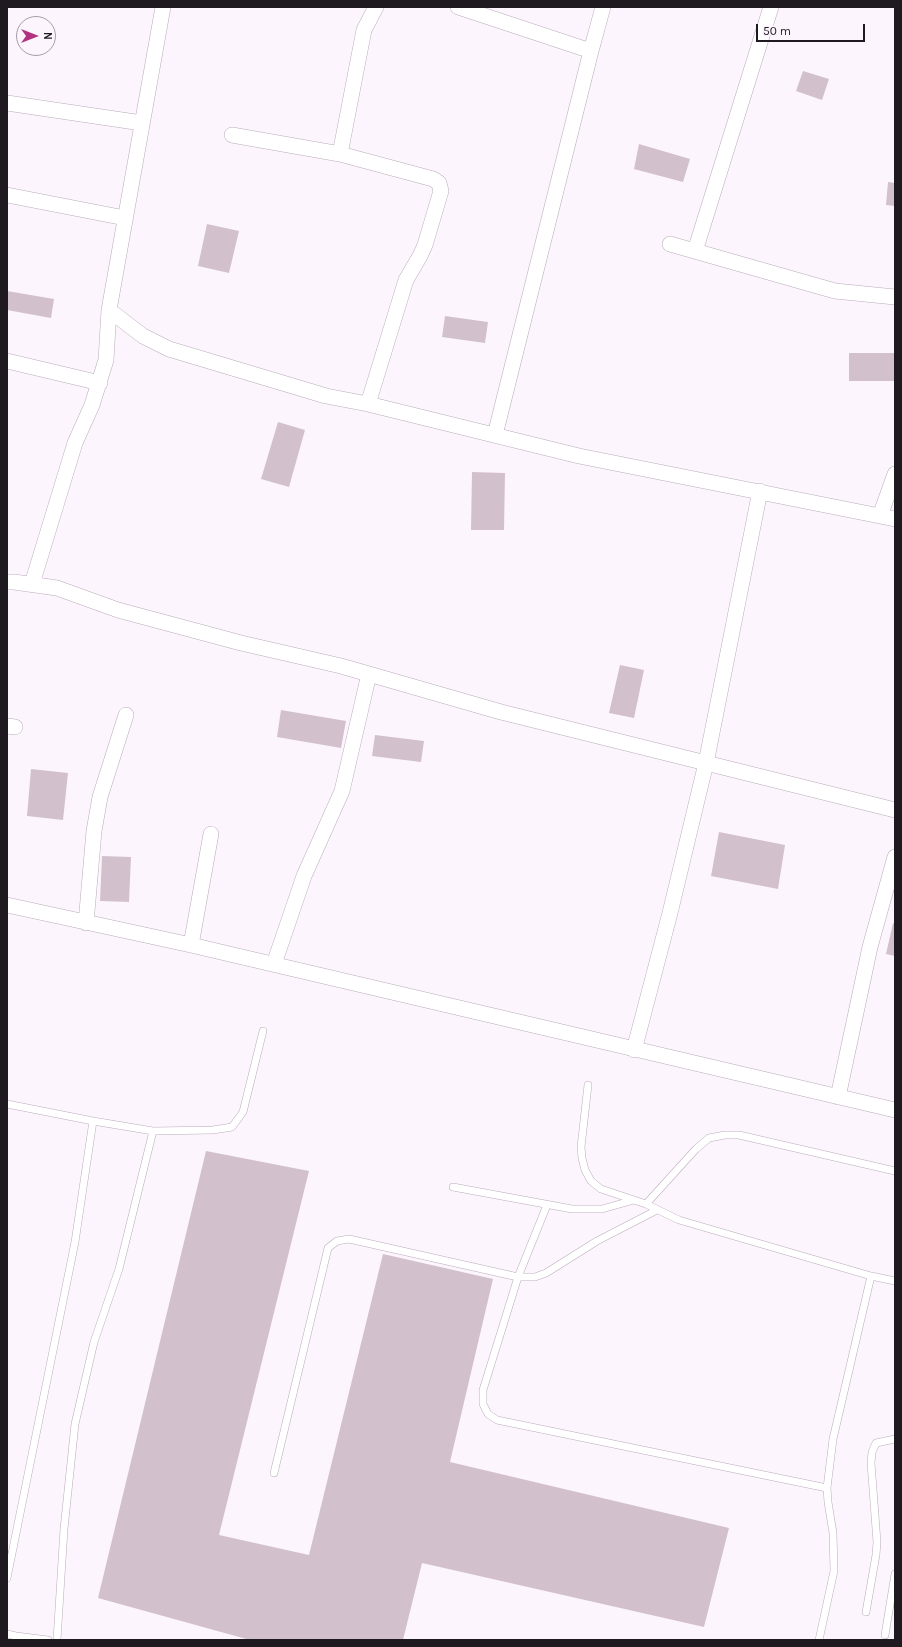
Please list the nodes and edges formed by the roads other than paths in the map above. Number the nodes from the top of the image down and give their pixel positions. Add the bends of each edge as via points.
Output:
1 (163, 7) edge
2 (376, 7) edge
3 (458, 7) edge
4 (603, 7) edge
5 (771, 7) edge
6 (591, 51) junction
7 (7, 103) edge
8 (142, 123) junction
9 (232, 135) dead end
10 (340, 154) junction
11 (7, 195) edge
12 (124, 218) junction
13 (670, 244) dead end
14 (696, 251) junction
15 (895, 297) edge
16 (109, 310) junction
17 (7, 361) edge
18 (100, 383) junction
19 (368, 404) junction
20 (495, 435) junction
21 (895, 474) edge
22 (760, 492) junction
23 (880, 516) junction
24 (895, 519) edge
25 (7, 582) edge
26 (32, 584) junction
27 (369, 674) junction
28 (126, 715) dead end
29 (706, 763) junction
30 (895, 810) edge
31 (212, 834) dead end
32 (895, 857) edge
33 (7, 905) edge
34 (86, 923) junction
35 (191, 945) junction
36 (274, 964) junction
37 (263, 1031) dead end
38 (634, 1050) junction
39 (588, 1085) dead end
40 (838, 1097) junction
41 (7, 1104) edge
42 (895, 1110) edge
43 (93, 1121) junction
44 (153, 1131) junction
45 (895, 1171) edge
46 (453, 1187) dead end
47 (634, 1200) junction
48 (547, 1204) junction
49 (646, 1204) junction
50 (657, 1210) junction
51 (871, 1276) junction
52 (518, 1277) junction
53 (895, 1281) edge
54 (895, 1439) edge
55 (274, 1473) dead end
56 (827, 1488) junction
57 (895, 1574) edge
58 (7, 1578) edge
59 (866, 1612) dead end
60 (7, 1634) edge
61 (885, 1635) dead end
62 (48, 1640) edge
63 (57, 1640) edge
64 (819, 1640) edge

1 - 8 street
2 - 10 street via 364,30
3 - 6 street
4 - 6 street
5 - 14 street
6 - 20 street
7 - 8 street
8 - 12 street
9 - 10 street
10 - 19 street via 433,179 439,183 441,191 420,256 406,280
11 - 12 street
12 - 16 street
13 - 14 street
14 - 15 street via 835,291
16 - 18 street via 106,360
16 - 19 street via 142,336 169,349 326,396
17 - 18 street
18 - 26 street via 75,443
19 - 20 street
20 - 22 street via 579,456
21 - 23 street
22 - 23 street
22 - 29 street
23 - 24 street
25 - 26 street
26 - 27 street via 57,588 118,610 241,643
27 - 29 street via 501,712
27 - 36 street via 342,791 304,876
28 - 34 street via 100,797 94,831
29 - 30 street
29 - 38 street
31 - 35 street
32 - 40 street via 870,947
33 - 34 street
34 - 35 street
35 - 36 street
36 - 38 street
37 - 44 lane via 243,1112 232,1127 213,1130
38 - 40 street
39 - 47 lane via 581,1147 585,1170 592,1182 601,1189
40 - 42 street
41 - 43 lane
43 - 44 lane
43 - 58 lane via 75,1242
44 - 63 lane via 120,1269 94,1342 75,1424 64,1529
45 - 49 lane via 739,1135 725,1135 709,1138
46 - 48 lane
47 - 48 lane via 602,1209 587,1210
47 - 49 lane
48 - 52 lane
49 - 50 lane
50 - 51 lane via 679,1220
50 - 52 lane via 596,1241 546,1273 535,1277
51 - 53 lane
51 - 56 lane via 833,1439
52 - 55 lane via 349,1239 337,1241 328,1248
52 - 56 lane via 483,1390 483,1404 488,1414 497,1420
54 - 59 lane via 876,1443 872,1452 877,1542
56 - 64 lane via 833,1533 834,1571
57 - 61 lane
60 - 62 lane

